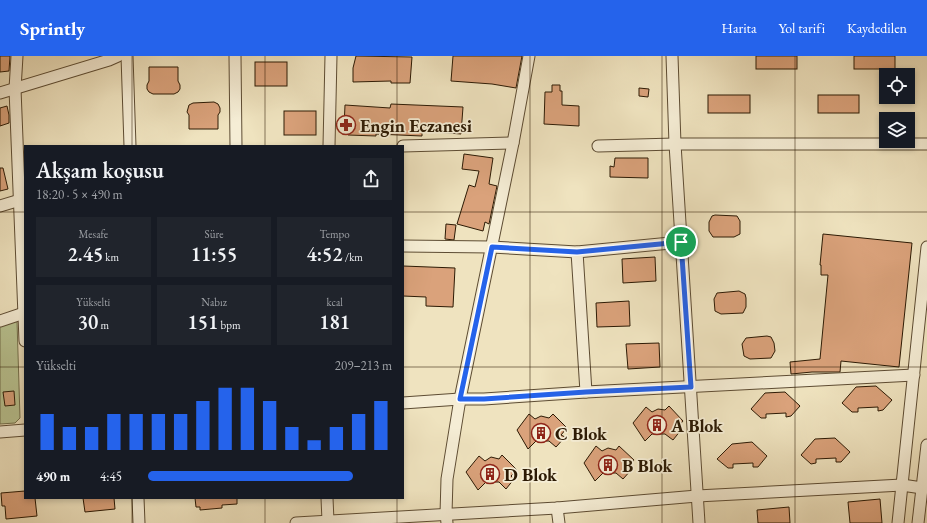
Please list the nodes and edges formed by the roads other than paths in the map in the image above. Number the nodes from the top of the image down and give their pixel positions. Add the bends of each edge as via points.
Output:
1 (17, 56) edge
2 (118, 56) edge
3 (127, 56) edge
4 (235, 56) edge
5 (331, 56) edge
6 (529, 56) edge
7 (672, 56) edge
8 (15, 89) junction
9 (0, 93) edge
10 (513, 143) junction
11 (675, 144) junction
12 (927, 144) edge
13 (130, 145) edge
14 (236, 145) edge
15 (329, 145) edge
16 (404, 146) edge
17 (598, 146) dead end
18 (20, 200) junction
19 (0, 206) edge
20 (681, 242) junction
21 (23, 244) edge
22 (404, 246) edge
23 (492, 247) junction
24 (927, 247) edge
25 (577, 252) junction
26 (24, 313) joint
27 (0, 321) edge
28 (914, 375) junction
29 (691, 387) junction
30 (586, 392) junction
31 (460, 399) junction
32 (404, 403) edge
33 (24, 430) edge
34 (0, 432) edge
35 (927, 445) edge
36 (902, 485) junction
37 (922, 488) junction
38 (697, 496) junction
39 (138, 499) edge
40 (327, 499) edge
41 (557, 508) junction
42 (921, 516) edge
43 (446, 518) edge
44 (335, 521) edge
45 (139, 523) edge
46 (296, 523) edge
47 (559, 523) edge
48 (699, 523) edge
49 (898, 523) edge

1 - 8 street
2 - 8 street
3 - 13 street
4 - 14 street
5 - 15 street
6 - 10 street
7 - 11 street
8 - 9 street
8 - 18 street
10 - 16 street
10 - 23 street
11 - 12 street
11 - 17 street
11 - 20 street
18 - 19 street
18 - 21 street
20 - 25 street
20 - 29 street
21 - 26 street
22 - 23 street
23 - 25 street
23 - 31 street
24 - 28 street
25 - 30 street
26 - 27 street
28 - 29 street
28 - 36 street
29 - 30 street
29 - 38 street
30 - 31 street
31 - 32 street
31 - 43 street via 447,479
33 - 34 street
35 - 37 street
36 - 37 street
36 - 38 street
36 - 49 street
37 - 42 street
38 - 41 street
38 - 48 street
39 - 45 street
40 - 44 street
41 - 43 street
41 - 47 street
43 - 44 street
44 - 46 street

